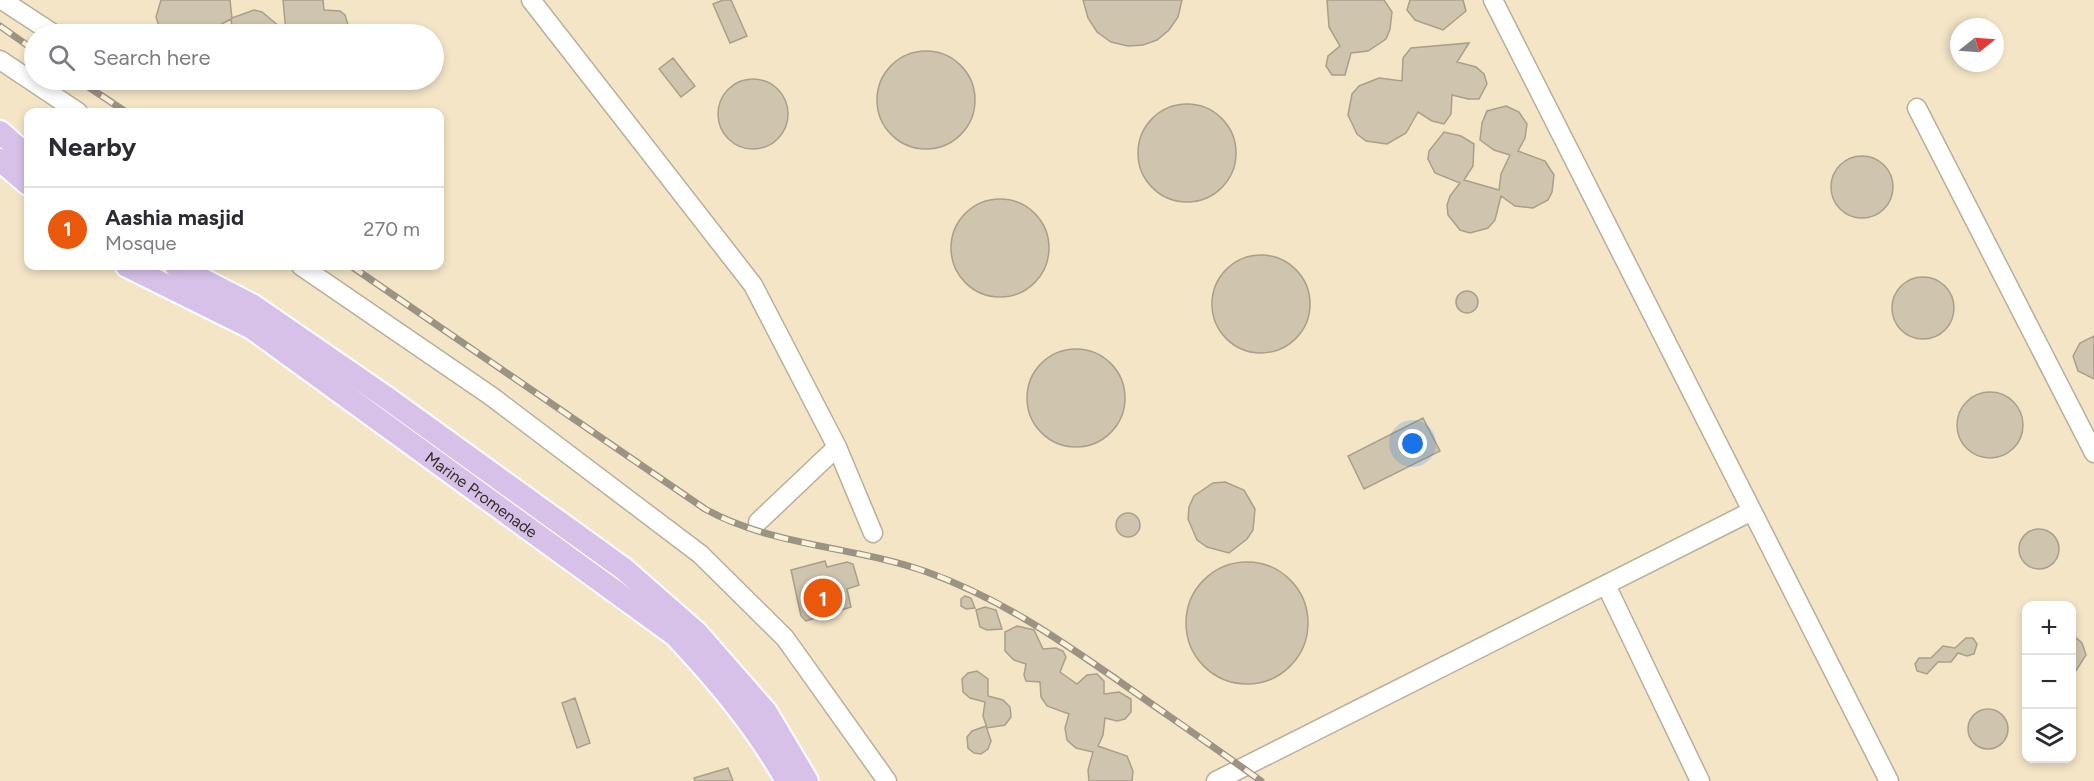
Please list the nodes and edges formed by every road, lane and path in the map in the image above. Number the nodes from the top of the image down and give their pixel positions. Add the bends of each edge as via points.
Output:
1 (2, 0) edge
2 (531, 0) edge
3 (1493, 0) edge
4 (39, 24) edge
5 (0, 60) edge
6 (24, 76) edge
7 (45, 90) edge
8 (72, 108) edge
9 (1917, 108) dead end
10 (0, 132) edge
11 (24, 153) edge
12 (0, 160) edge
13 (24, 181) edge
14 (135, 270) edge
15 (184, 270) edge
16 (307, 270) edge
17 (837, 447) junction
18 (2094, 453) edge
19 (1752, 511) junction
20 (758, 522) dead end
21 (873, 533) dead end
22 (1606, 585) junction
23 (787, 781) edge
24 (807, 781) edge
25 (887, 781) edge
26 (1216, 781) edge
27 (1700, 781) edge
28 (1889, 781) edge

1 - 4 street
2 - 17 street via 753,285
3 - 19 street
5 - 6 street
7 - 8 street
9 - 18 street
10 - 11 main road
12 - 13 main road
14 - 23 main road, Marine Promenade via 252,328 675,635 724,688 767,745
15 - 24 main road, Marine Promenade via 252,305 624,569 697,633 766,712
16 - 25 street via 491,396 700,554 785,638
17 - 20 street
17 - 21 street
19 - 22 street
19 - 28 street
22 - 26 street
22 - 27 street

